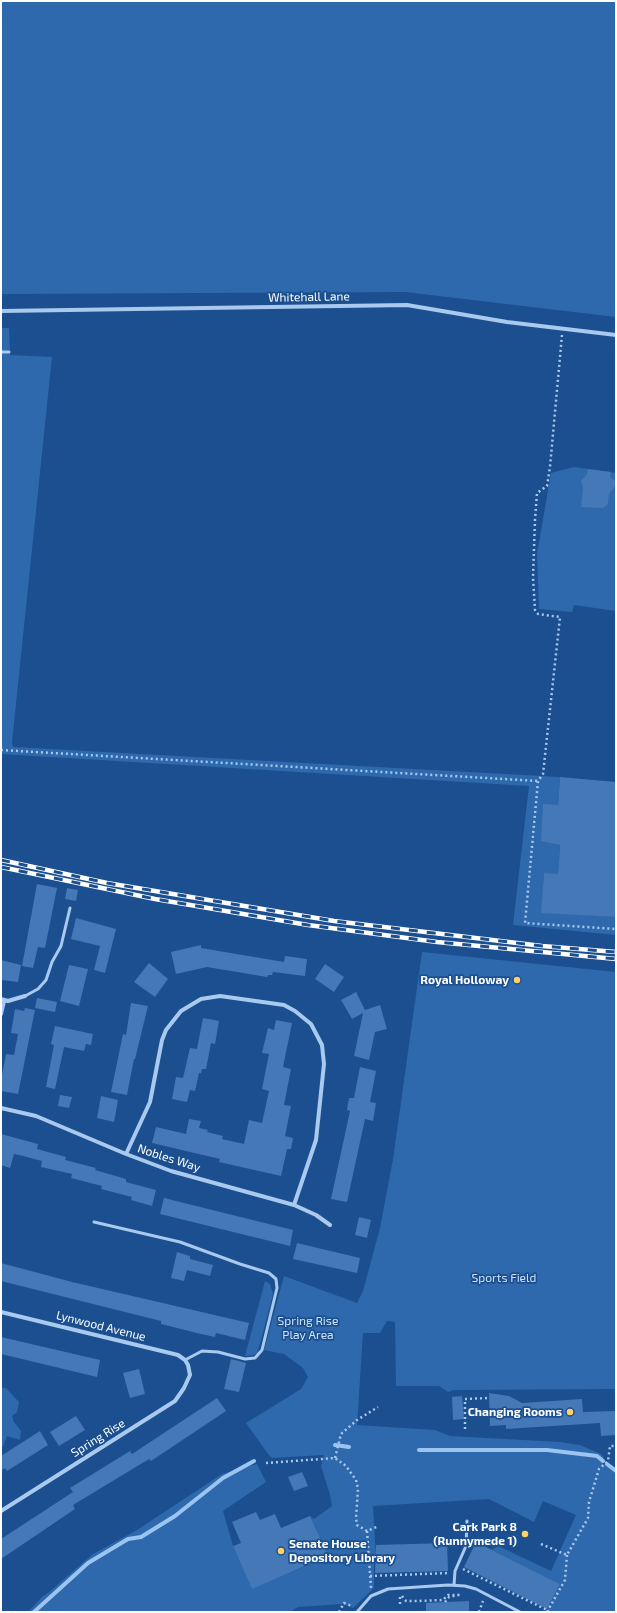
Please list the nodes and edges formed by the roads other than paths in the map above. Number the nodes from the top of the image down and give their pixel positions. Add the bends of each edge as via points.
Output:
1 (1, 311) edge
2 (616, 335) edge
3 (1, 352) edge
4 (9, 352) dead end
5 (70, 908) dead end
6 (25, 996) joint
7 (3, 1000) edge
8 (1, 1014) edge
9 (1, 1108) edge
10 (126, 1154) junction
11 (294, 1205) junction
12 (94, 1222) dead end
13 (330, 1224) dead end
14 (1, 1312) edge
15 (185, 1360) junction
16 (1, 1511) edge
17 (468, 1522) dead end
18 (454, 1585) junction
19 (357, 1612) edge
20 (520, 1612) edge

1 - 2 street, Whitehall Lane via 408,305
3 - 4 lane
5 - 6 lane via 61,946 46,980
6 - 7 street via 8,1002
7 - 8 street
9 - 10 street, Nobles Way via 36,1116
10 - 11 street, Nobles Way via 171,1171
10 - 11 street via 150,1102 162,1040 166,1030 181,1011 201,999 220,996 284,1005 295,1010 311,1024 322,1045 324,1064 316,1140
11 - 13 street, Nobles Way
12 - 15 lane via 180,1242 269,1273 276,1280 277,1288 262,1350 255,1358 245,1359 202,1351
14 - 15 street, Lynwood Avenue via 170,1353
15 - 16 street, Spring Rise via 190,1375 175,1401
17 - 18 lane via 466,1546 455,1573
18 - 19 lane via 395,1588 371,1596
18 - 20 lane via 467,1586

